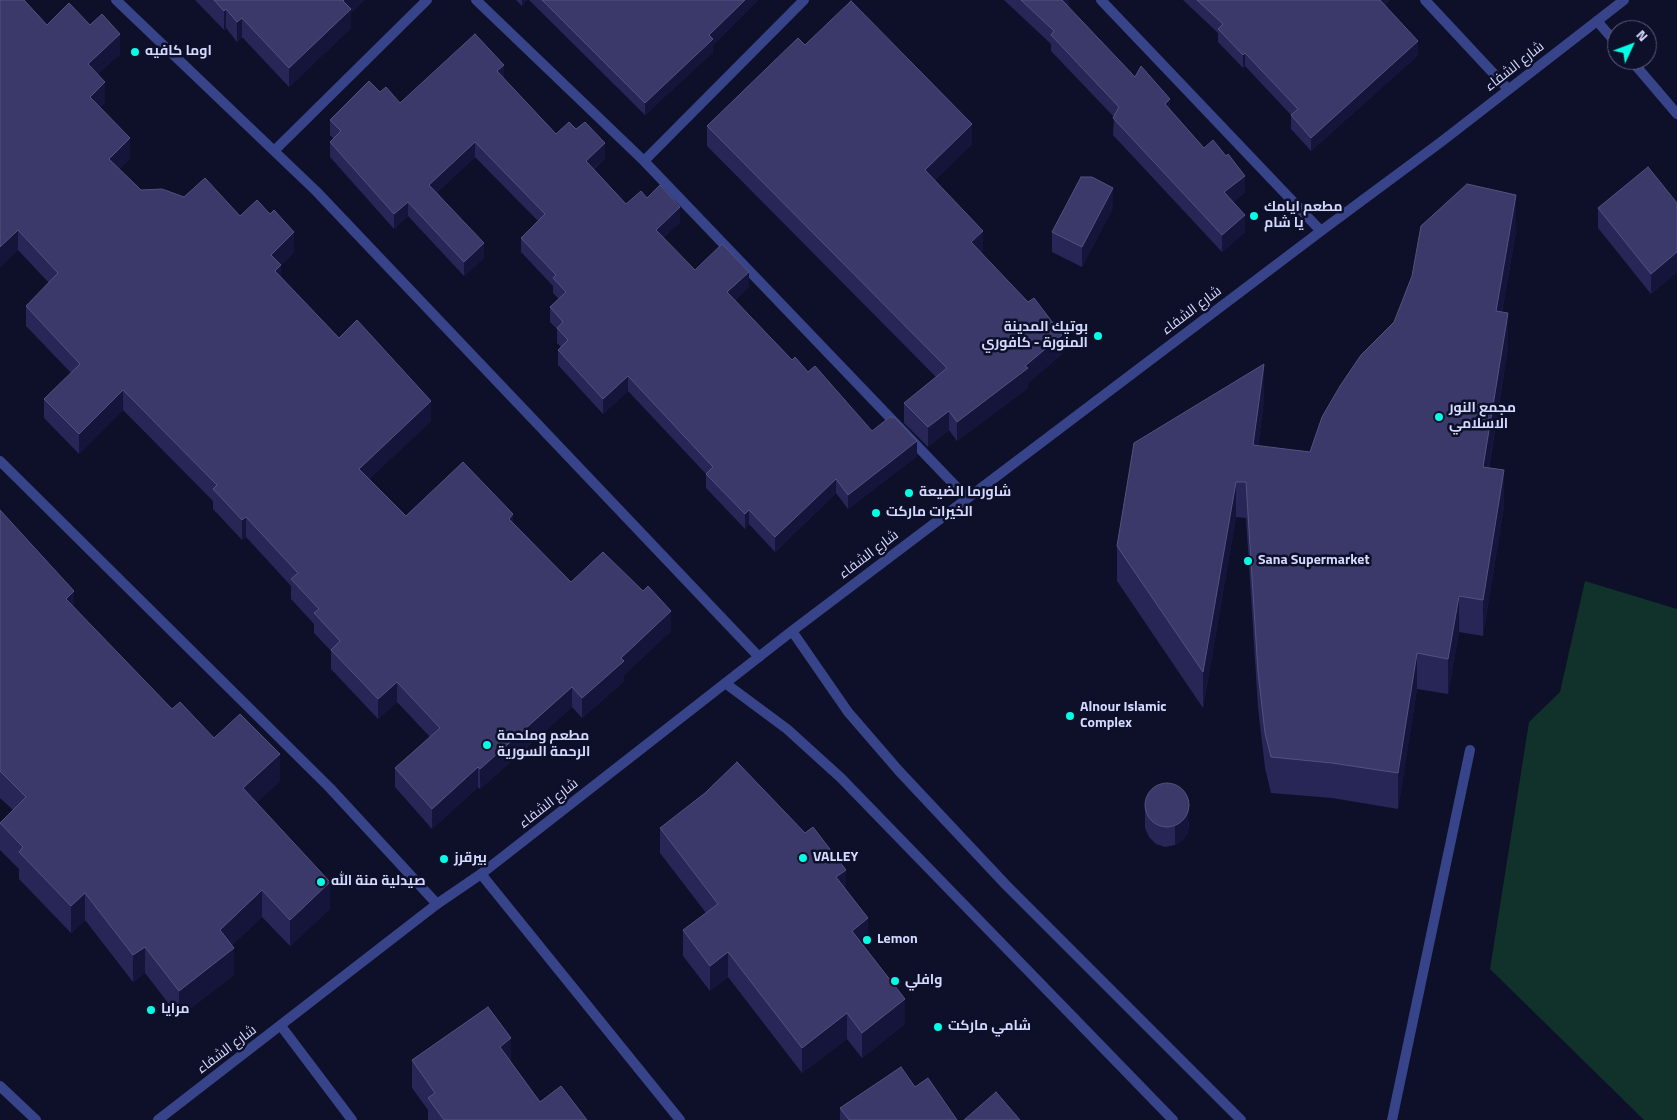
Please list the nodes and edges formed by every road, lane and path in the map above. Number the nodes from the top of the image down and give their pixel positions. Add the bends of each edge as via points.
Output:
1 (116, 0) edge
2 (426, 0) edge
3 (476, 0) edge
4 (804, 0) edge
5 (1101, 0) edge
6 (1426, 0) edge
7 (1624, 0) edge
8 (1598, 21) junction
9 (1607, 32) edge
10 (1640, 70) edge
11 (1508, 89) junction
12 (1677, 114) edge
13 (275, 150) junction
14 (644, 161) junction
15 (1321, 231) junction
16 (0, 461) edge
17 (967, 498) junction
18 (792, 631) junction
19 (759, 657) junction
20 (725, 683) junction
21 (1470, 750) dead end
22 (481, 874) junction
23 (437, 904) junction
24 (281, 1026) junction
25 (0, 1086) edge
26 (36, 1120) edge
27 (158, 1120) edge
28 (352, 1120) edge
29 (680, 1120) edge
30 (1173, 1120) edge
31 (1241, 1120) edge
32 (1392, 1120) edge

1 - 13 street
2 - 13 street
3 - 14 street
4 - 14 street
5 - 15 street
6 - 11 street
7 - 8 street, شارع الشفاء
8 - 9 street
8 - 11 street, شارع الشفاء
10 - 12 street
11 - 15 street, شارع الشفاء
13 - 19 street
14 - 17 street
15 - 17 street, شارع الشفاء
16 - 23 street via 330,788
17 - 18 street, شارع الشفاء
18 - 19 street, شارع الشفاء
18 - 31 street via 848,712 899,771 1006,885
19 - 20 street, شارع الشفاء
20 - 22 street, شارع الشفاء
20 - 30 street via 787,729 841,778
21 - 32 street
22 - 23 street, شارع الشفاء
22 - 29 street
23 - 24 street, شارع الشفاء
24 - 27 street, شارع الشفاء
24 - 28 street
25 - 26 street

